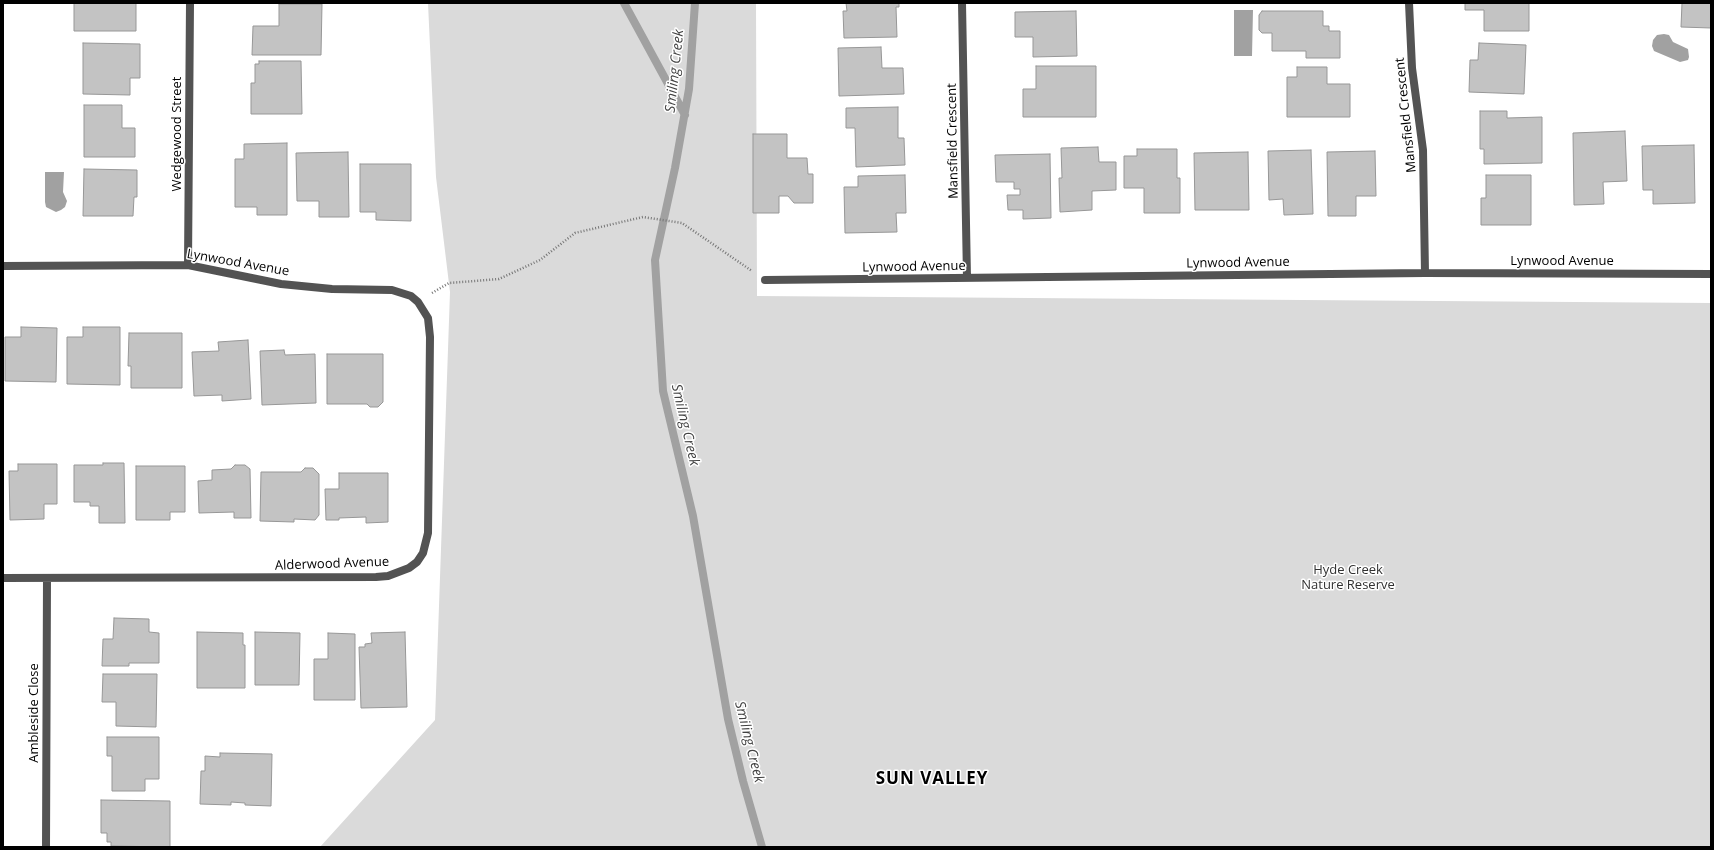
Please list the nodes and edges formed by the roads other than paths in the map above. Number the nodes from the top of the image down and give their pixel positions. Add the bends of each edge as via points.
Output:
1 (190, 3) edge
2 (962, 3) edge
3 (1409, 3) edge
4 (188, 265) junction
5 (3, 266) edge
6 (1425, 272) junction
7 (1711, 274) edge
8 (967, 278) junction
9 (765, 280) road end
10 (418, 302) joint
11 (3, 578) edge
12 (47, 578) junction
13 (46, 847) edge

1 - 4 street, Wedgewood Street
2 - 8 street, Mansfield Crescent
3 - 6 street, Mansfield Crescent via 1412,68 1423,150
4 - 5 street, Lynwood Avenue
4 - 10 street, Lynwood Avenue via 281,284 332,289 392,290 411,296
6 - 7 street, Lynwood Avenue
6 - 8 street, Lynwood Avenue
8 - 9 street, Lynwood Avenue
10 - 12 street, Alderwood Avenue via 428,318 429,327 428,533 423,554 409,568 388,576 376,577
11 - 12 street, Alderwood Avenue
12 - 13 street, Ambleside Close

